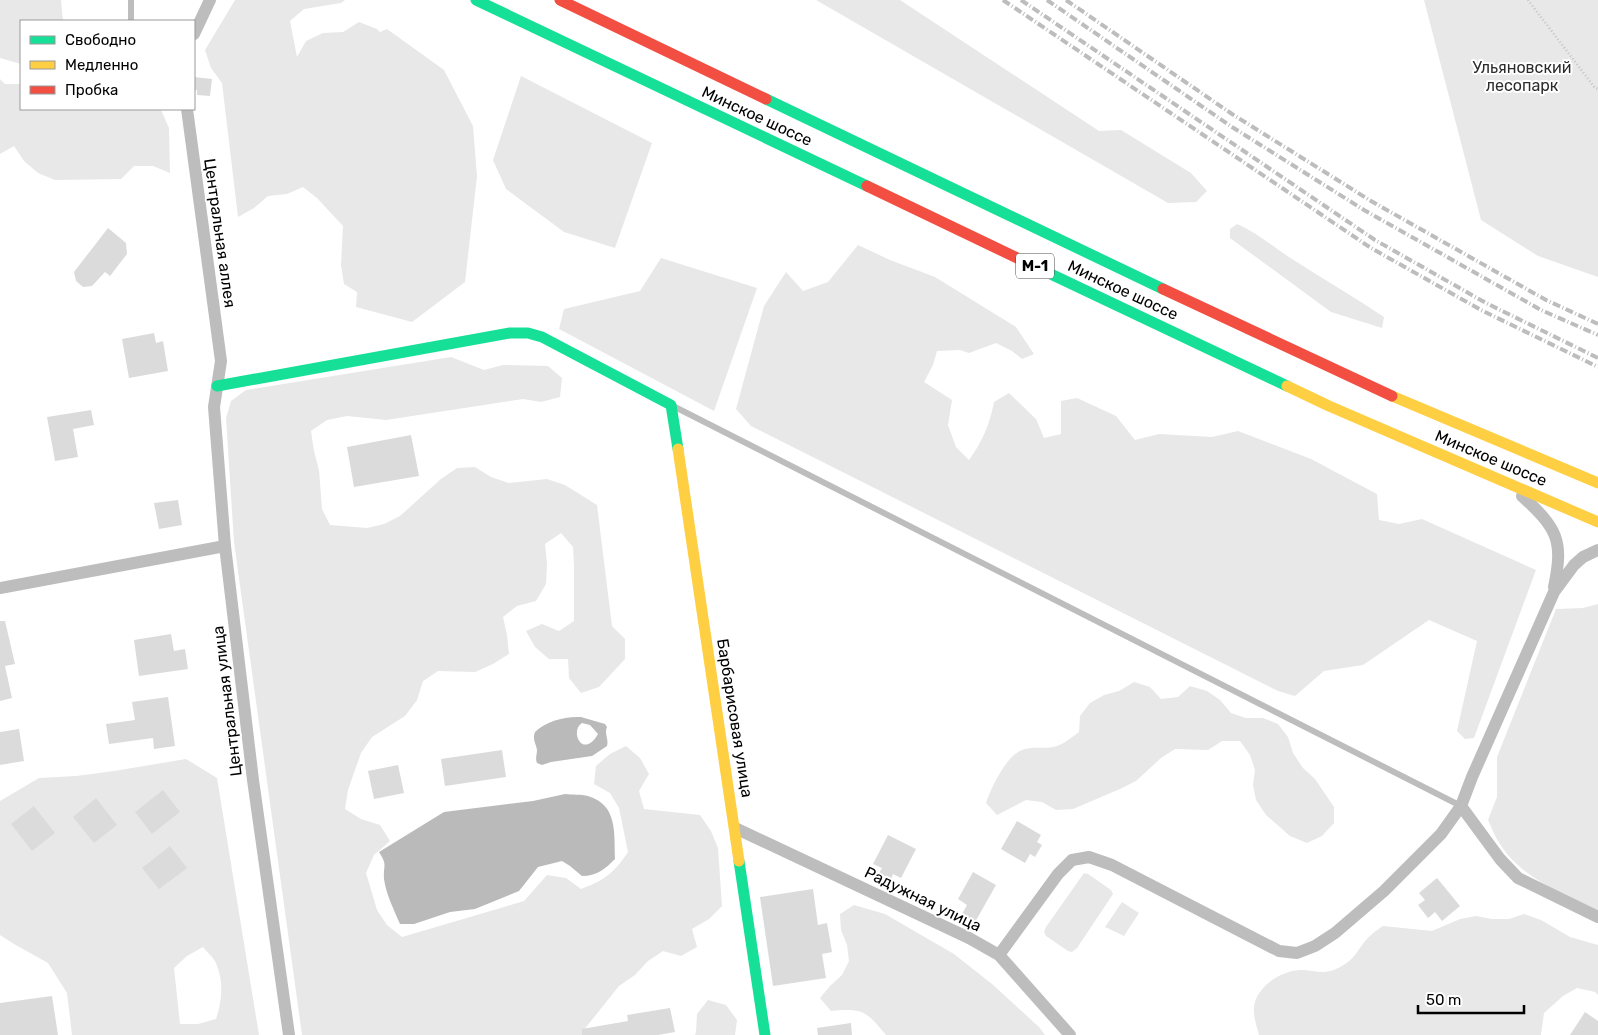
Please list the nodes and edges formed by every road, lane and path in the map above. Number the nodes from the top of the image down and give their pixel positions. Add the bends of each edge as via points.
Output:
1 (131, 0) edge
2 (210, 0) edge
3 (476, 0) edge
4 (560, 0) edge
5 (1528, 0) edge
6 (131, 20) edge
7 (195, 32) edge
8 (1598, 89) edge
9 (187, 110) edge
10 (221, 361) joint
11 (217, 386) junction
12 (671, 405) junction
13 (1493, 476) junction
14 (1598, 483) edge
15 (1598, 522) edge
16 (225, 546) junction
17 (1598, 550) edge
18 (0, 588) edge
19 (1554, 592) junction
20 (1461, 806) junction
21 (735, 828) junction
22 (1598, 917) edge
23 (999, 955) junction
24 (289, 1035) edge
25 (765, 1035) edge
26 (1070, 1035) edge

1 - 6 lane
2 - 7 street
3 - 13 main road, Минское шоссе / М-1 via 1329,406
4 - 14 main road, Минское шоссе / М-1 via 1186,300 1399,398
5 - 8 path
9 - 10 street, Центральная аллея
10 - 11 street, Центральная улица
11 - 12 main road via 510,333 528,333 542,336
11 - 16 street, Центральная улица via 214,407
12 - 20 lane
12 - 21 main road, Барбарисовая улица
13 - 15 main road, Минское шоссе / М-1
13 - 19 street via 1516,490 1536,509 1556,537 1559,550
16 - 18 street
16 - 24 street, Центральная улица via 253,780
17 - 19 street via 1574,565
19 - 20 street
20 - 22 street via 1500,860 1518,878
20 - 23 street via 1441,834 1384,891 1335,933 1297,953 1280,951 1112,865 1089,857 1072,860 1058,874
21 - 23 street, Радужная улица
21 - 25 main road, Барбарисовая улица
23 - 26 street, Радужная улица

